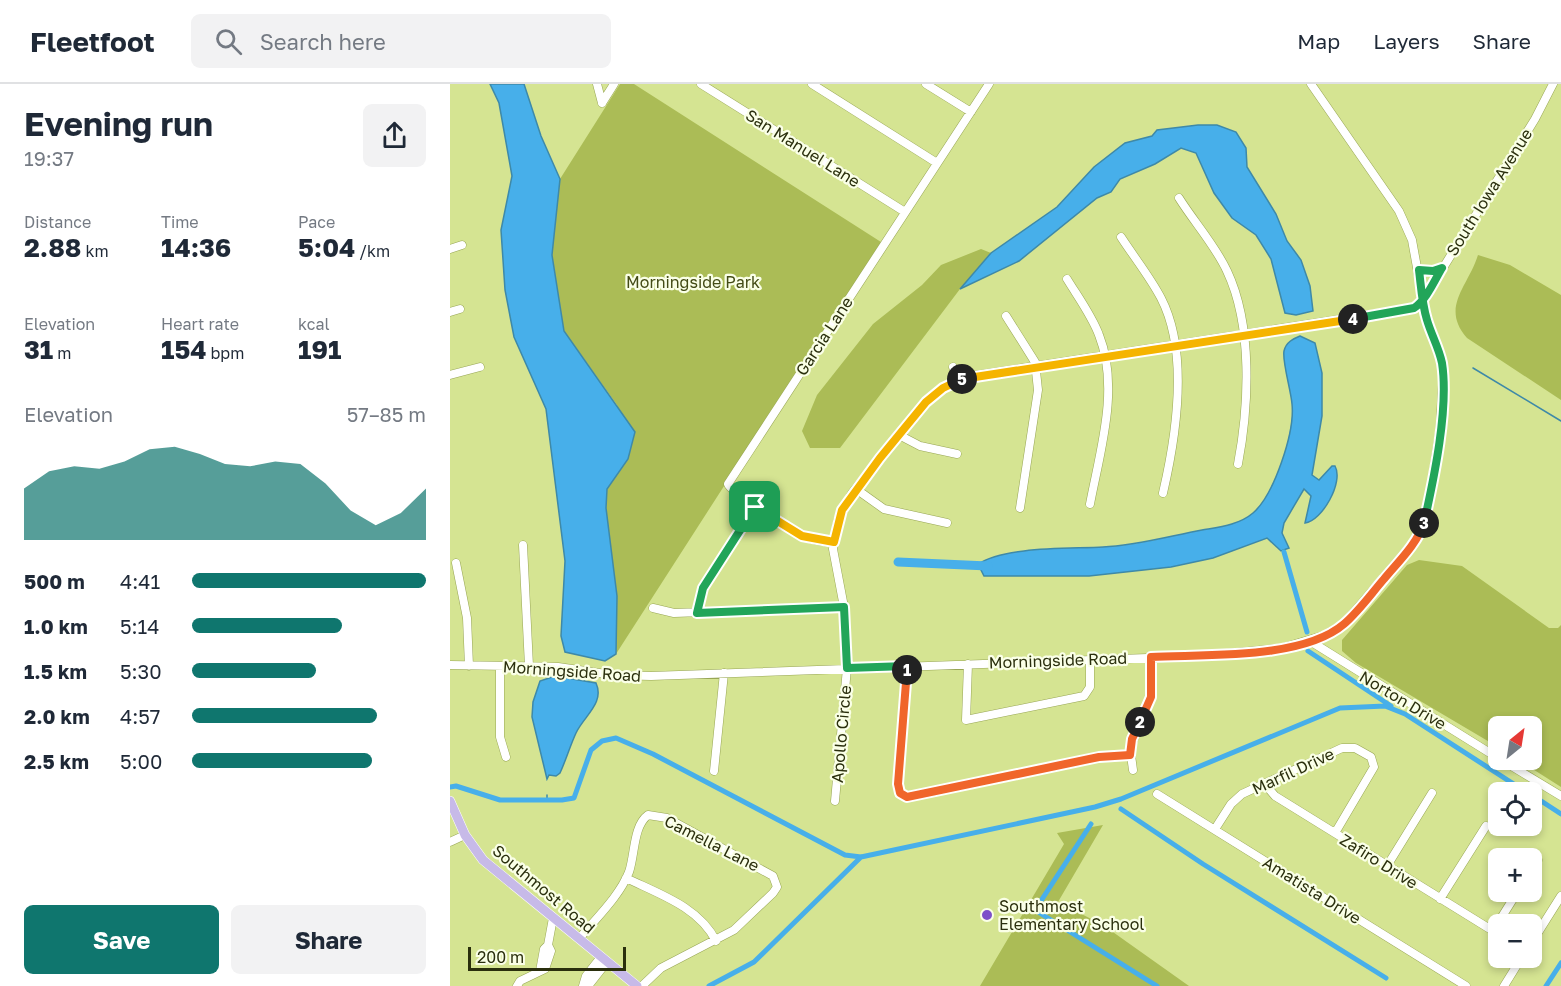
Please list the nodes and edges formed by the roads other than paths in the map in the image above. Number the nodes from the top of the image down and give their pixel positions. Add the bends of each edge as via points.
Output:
1 (597, 84) edge
2 (614, 84) edge
3 (701, 84) edge
4 (812, 84) edge
5 (926, 84) edge
6 (989, 84) edge
7 (1311, 84) edge
8 (1553, 84) edge
9 (971, 112) junction
10 (937, 163) junction
11 (1179, 198) dead end
12 (905, 212) junction
13 (1121, 237) dead end
14 (462, 245) dead end
15 (450, 249) edge
16 (1442, 268) junction
17 (1419, 270) junction
18 (1067, 279) dead end
19 (1423, 299) junction
20 (460, 309) dead end
21 (450, 312) edge
22 (1006, 316) dead end
23 (1243, 336) junction
24 (1174, 346) junction
25 (1104, 357) junction
26 (1036, 366) junction
27 (480, 367) dead end
28 (953, 367) dead end
29 (450, 375) edge
30 (959, 380) junction
31 (899, 435) junction
32 (957, 453) dead end
33 (1238, 464) dead end
34 (856, 489) junction
35 (1163, 493) dead end
36 (1090, 504) dead end
37 (755, 507) junction
38 (1020, 508) dead end
39 (947, 523) dead end
40 (834, 542) junction
41 (523, 545) dead end
42 (456, 563) dead end
43 (844, 607) junction
44 (653, 608) dead end
45 (697, 613) junction
46 (1310, 641) junction
47 (1151, 657) junction
48 (1090, 660) junction
49 (968, 664) junction
50 (450, 665) edge
51 (469, 666) junction
52 (500, 666) junction
53 (529, 666) junction
54 (907, 666) junction
55 (847, 668) junction
56 (724, 673) junction
57 (1488, 751) edge
58 (1130, 755) junction
59 (506, 757) dead end
60 (1133, 770) dead end
61 (1519, 770) edge
62 (714, 771) dead end
63 (1264, 783) junction
64 (1432, 793) dead end
65 (1157, 794) dead end
66 (1561, 796) edge
67 (450, 801) edge
68 (835, 801) dead end
69 (1486, 826) dead end
70 (1215, 829) junction
71 (1335, 833) junction
72 (465, 835) junction
73 (450, 842) edge
74 (1387, 866) junction
75 (626, 878) junction
76 (1561, 896) edge
77 (1440, 899) junction
78 (554, 918) junction
79 (1542, 926) edge
80 (1488, 928) edge
81 (579, 939) junction
82 (717, 941) junction
83 (604, 960) junction
84 (1515, 968) edge
85 (517, 986) edge
86 (583, 986) edge
87 (588, 986) edge
88 (637, 986) edge
89 (642, 986) edge
90 (1466, 986) edge
91 (1504, 986) edge

1 - 2 street via 602,104
3 - 12 street, San Manuel Lane
4 - 10 street
5 - 9 street
6 - 9 street, Garcia Lane
7 - 17 street, Morningside Road via 1399,211 1412,240
8 - 16 street, South Iowa Avenue
9 - 10 street, Garcia Lane
10 - 12 street, Garcia Lane
11 - 23 street via 1228,272
12 - 37 street, Garcia Lane via 728,484
13 - 24 street via 1161,298
14 - 15 street
16 - 17 street
16 - 19 street, South Iowa Avenue
17 - 19 street, Morningside Road
18 - 25 street via 1095,326
19 - 23 street via 1409,310
19 - 46 street, Morningside Road via 1443,375 1440,430 1423,526 1359,609 1335,630
20 - 21 street
22 - 26 street
23 - 24 street
23 - 33 street via 1248,391
24 - 25 street
24 - 35 street via 1176,410
25 - 26 street
25 - 36 street via 1108,392
26 - 30 street
26 - 38 street via 1036,414
27 - 29 street
28 - 30 street
30 - 31 street, Apollo Circle via 926,402
31 - 32 street via 920,446
31 - 34 street, Apollo Circle
34 - 39 street via 884,509
34 - 40 street, Apollo Circle via 842,510
37 - 40 street, Garcia Lane via 802,536
37 - 45 street via 703,588
40 - 43 street, Apollo Circle
41 - 53 street
42 - 51 street via 467,618
43 - 45 street
43 - 55 street, Apollo Circle
44 - 45 street
46 - 47 street, Morningside Road via 1260,652
46 - 57 street, Norton Drive
47 - 48 street, Morningside Road
47 - 58 street via 1151,697 1132,739
48 - 49 street, Morningside Road
48 - 49 street via 1090,687 1084,696 966,720
49 - 54 street, Morningside Road
50 - 51 street, Morningside Road
51 - 52 street, Morningside Road
52 - 53 street, Morningside Road
52 - 59 street via 500,737
53 - 56 street, Morningside Road via 632,676
54 - 55 street, Morningside Road
54 - 58 street via 898,784 900,793 907,797 1099,757
55 - 56 street, Morningside Road
55 - 68 street, Apollo Circle
56 - 62 street
58 - 60 street
61 - 66 street, Norton Drive
63 - 70 street, Marfil Drive via 1236,799
63 - 71 street, Zafiro Drive via 1275,796
63 - 71 street, Marfil Drive via 1342,748 1367,753 1374,762 1372,772
64 - 74 street
65 - 70 street, Amatista Drive
67 - 72 main road, Southmost Road
69 - 77 street
70 - 90 street, Amatista Drive
71 - 74 street, Zafiro Drive
72 - 73 street
72 - 78 main road, Southmost Road via 492,868
74 - 77 street, Zafiro Drive
75 - 81 street, Camella Lane
75 - 82 street via 696,914
75 - 82 street, Camella Lane via 642,821 652,814 667,818 773,876 777,887 773,893
76 - 79 street
77 - 80 street, Zafiro Drive
78 - 81 main road, Southmost Road
78 - 85 street via 545,969
81 - 83 main road, Southmost Road
82 - 89 street, Camella Lane via 661,968
83 - 86 street via 586,976
83 - 87 street
83 - 88 main road, Southmost Road
84 - 91 street

